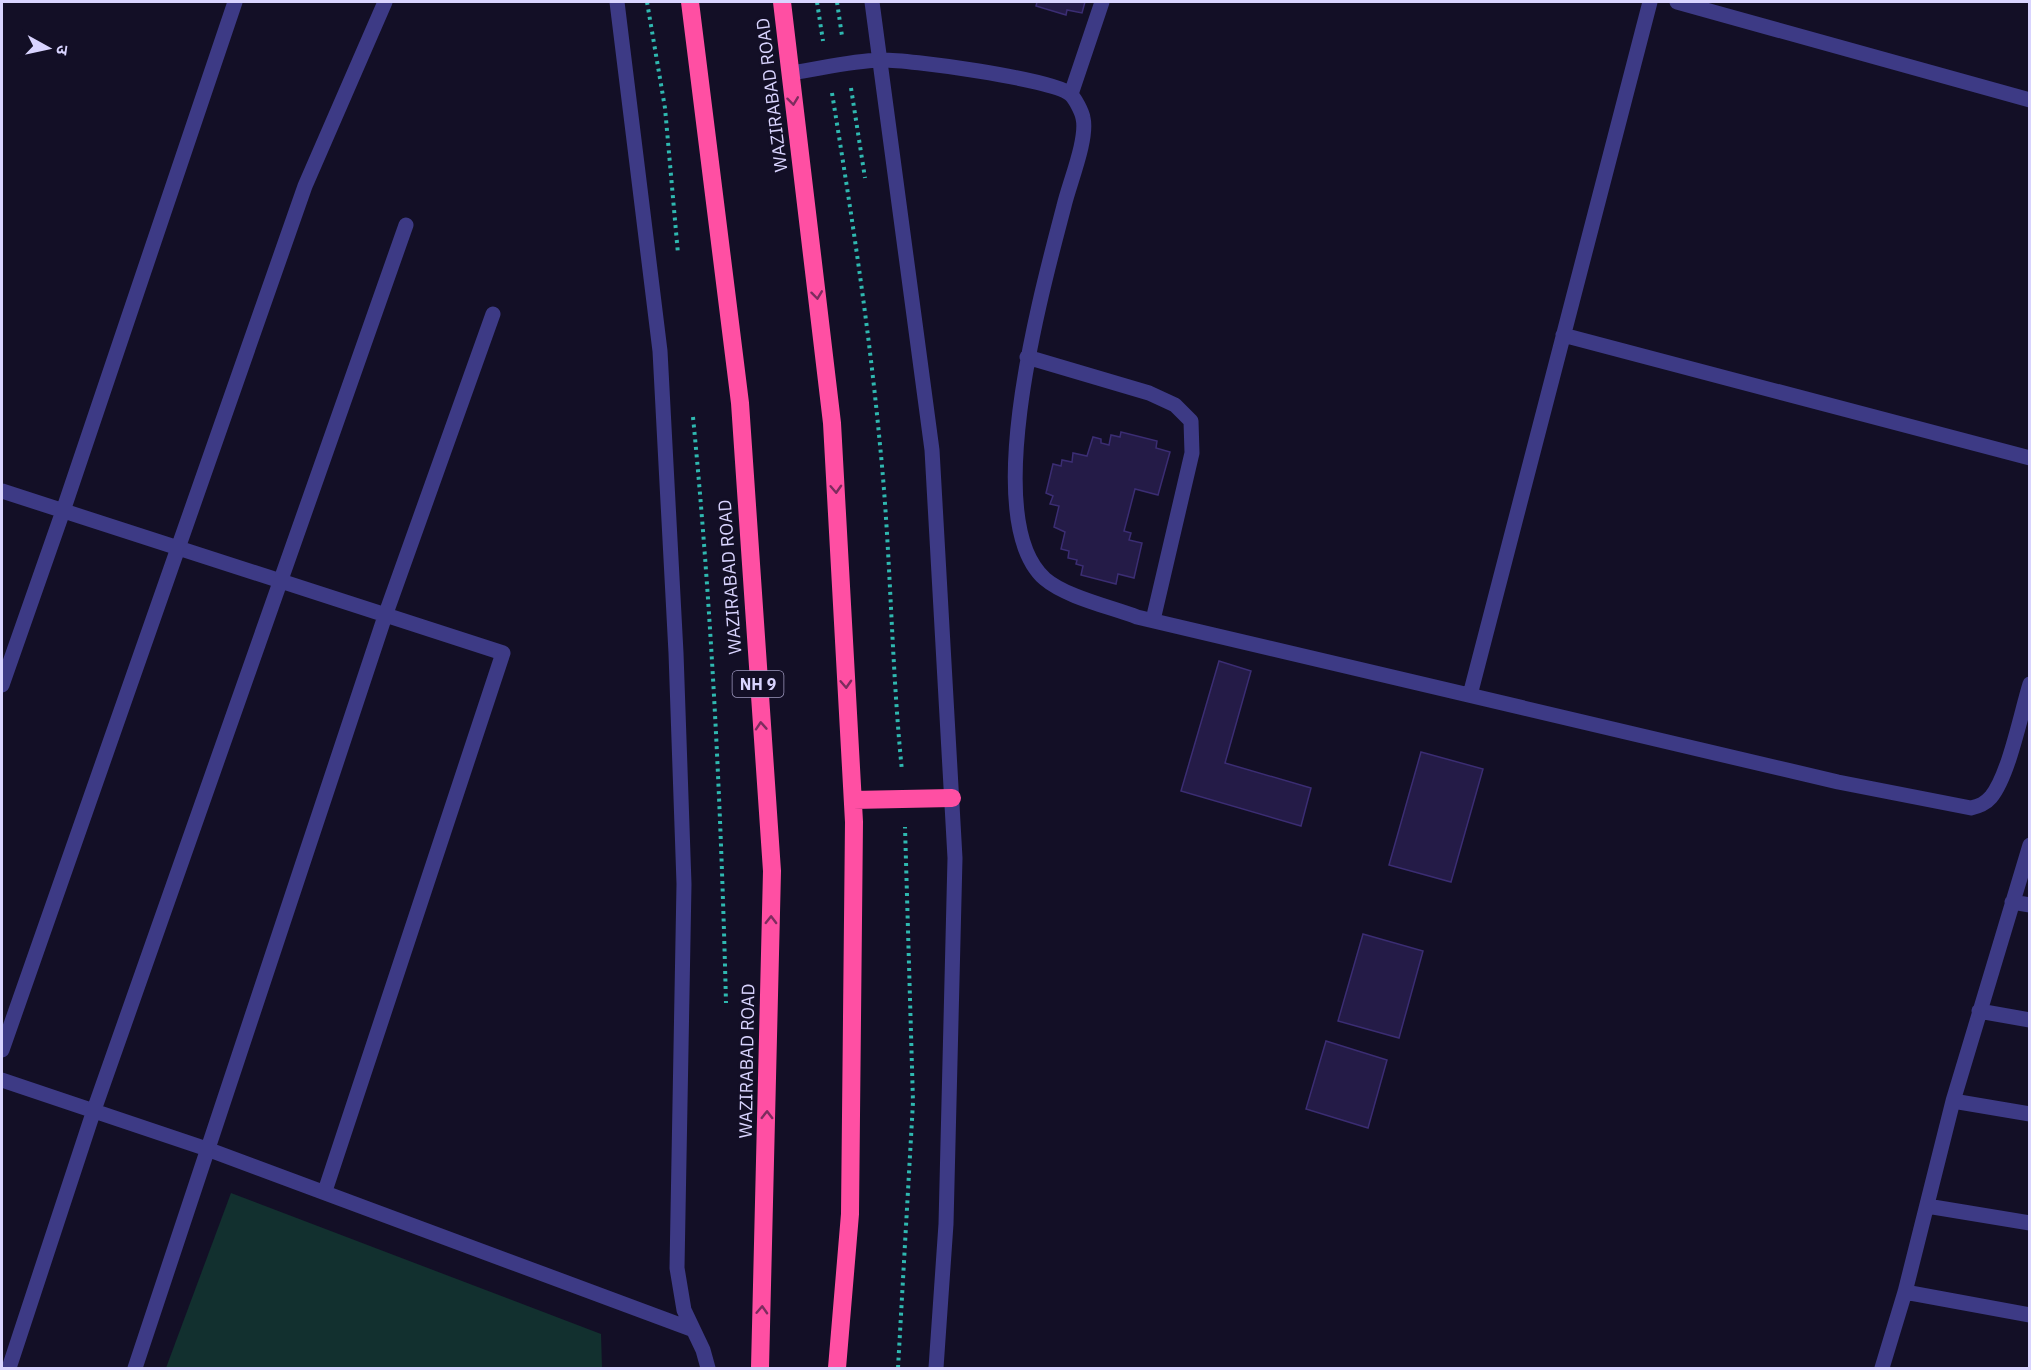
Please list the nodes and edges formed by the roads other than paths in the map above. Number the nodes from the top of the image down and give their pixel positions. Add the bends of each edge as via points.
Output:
1 (235, 2) edge
2 (385, 2) edge
3 (617, 2) edge
4 (690, 2) edge
5 (782, 2) edge
6 (872, 2) edge
7 (1102, 2) edge
8 (1650, 2) edge
9 (1677, 2) edge
10 (880, 60) junction
11 (790, 73) junction
12 (1071, 94) junction
13 (2030, 100) edge
14 (406, 225) dead end
15 (494, 314) dead end
16 (1563, 335) junction
17 (1028, 357) junction
18 (2030, 458) edge
19 (2, 491) edge
20 (63, 511) junction
21 (177, 549) junction
22 (281, 583) junction
23 (385, 616) junction
24 (1153, 620) junction
25 (2030, 684) edge
26 (2, 685) edge
27 (1470, 695) junction
28 (952, 798) junction
29 (853, 800) junction
30 (2030, 845) edge
31 (2012, 902) junction
32 (2030, 905) edge
33 (1979, 1011) junction
34 (2030, 1020) edge
35 (2, 1050) edge
36 (2, 1080) edge
37 (1953, 1101) junction
38 (94, 1110) junction
39 (2030, 1114) edge
40 (207, 1149) junction
41 (325, 1191) junction
42 (1927, 1206) junction
43 (2030, 1223) edge
44 (1905, 1292) junction
45 (2030, 1315) edge
46 (691, 1329) junction
47 (9, 1368) edge
48 (135, 1368) edge
49 (708, 1368) edge
50 (760, 1368) edge
51 (837, 1368) edge
52 (936, 1368) edge
53 (1882, 1368) edge

1 - 20 street
2 - 21 street via 305,186
3 - 46 street via 660,351 684,884 677,1268 679,1293
50 -> 4 highway, WAZIRABAD ROAD / NH 9 via 772,871 740,403
5 - 11 highway, WAZIRABAD ROAD
6 - 10 street
7 - 12 street
8 - 16 street
9 - 13 street
10 - 11 street
10 - 12 street via 1000,74 1051,85
10 - 28 street via 932,450
11 -> 29 highway, WAZIRABAD ROAD via 832,423
12 - 17 street via 1083,118 1080,152
14 - 22 street
15 - 23 street
16 - 18 street
16 - 27 street
17 - 24 street via 1015,461 1016,495 1028,553 1044,579 1063,590
17 - 24 street via 1149,393 1175,405 1191,421 1192,453
19 - 20 street
20 - 21 street
20 - 26 street
21 - 22 street
21 - 35 street
22 - 23 street
22 - 38 street
23 - 40 street
23 - 41 street via 503,653
24 - 27 street
25 - 27 street via 2002,776 1992,796 1971,808 1838,782
28 - 29 highway
28 - 52 street via 955,858 946,1224
29 - 51 highway, WAZIRABAD ROAD via 850,1214
30 - 31 street
31 - 32 street
31 - 33 street
33 - 34 street
33 - 37 street
36 - 38 street
37 - 39 street
37 - 42 street
38 - 40 street
38 - 47 street
40 - 41 street
40 - 48 street
41 - 46 street
42 - 43 street
42 - 44 street
44 - 45 street
44 - 53 street
46 - 49 street

